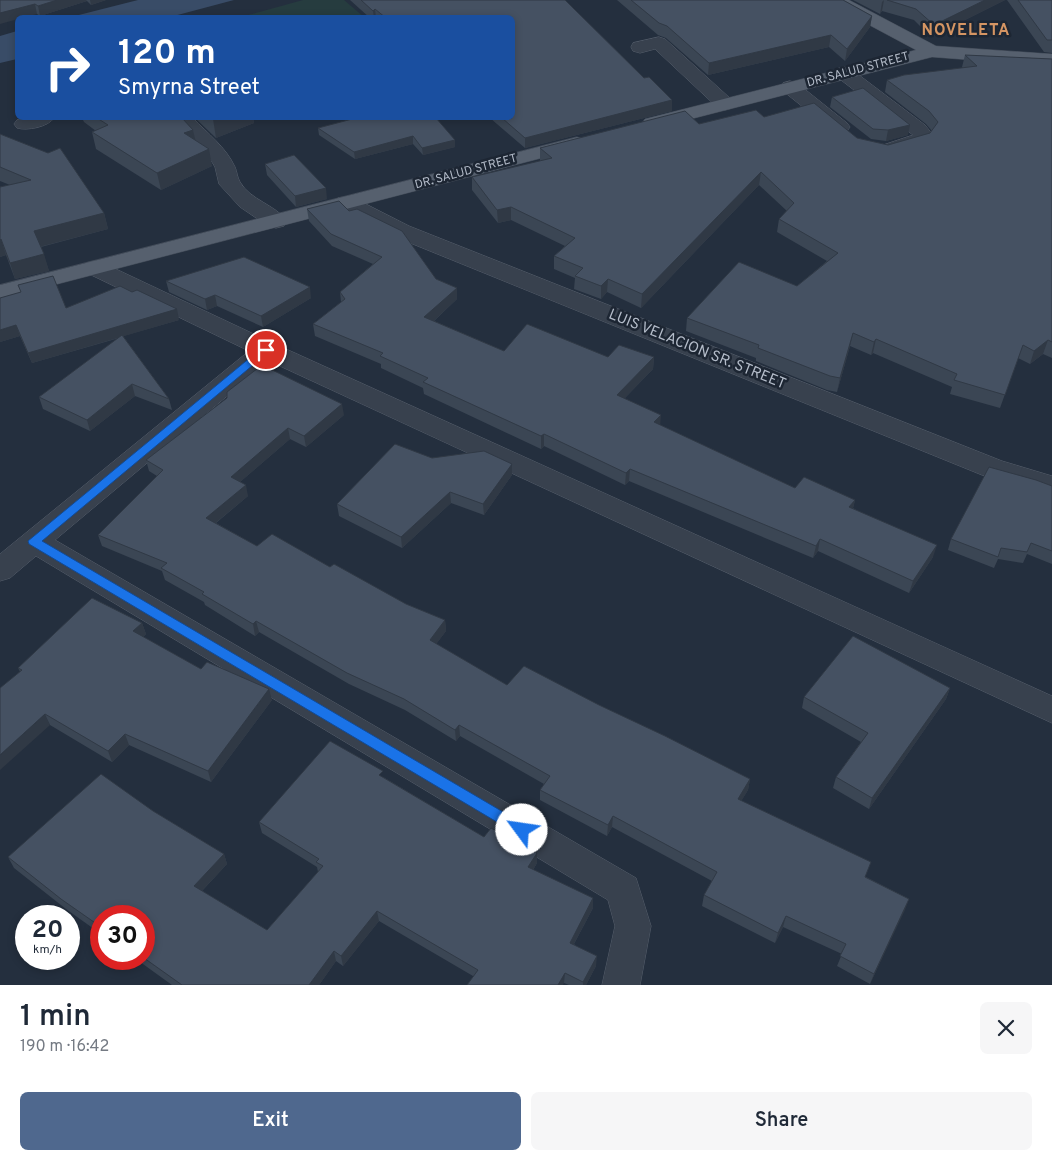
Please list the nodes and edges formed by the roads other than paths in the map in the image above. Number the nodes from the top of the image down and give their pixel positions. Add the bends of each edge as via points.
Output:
1 (836, 0) edge
2 (640, 47) dead end
3 (932, 51) junction
4 (1052, 60) edge
5 (844, 74) junction
6 (790, 88) junction
7 (716, 107) junction
8 (37, 120) edge
9 (184, 120) edge
10 (24, 124) dead end
11 (632, 128) edge
12 (594, 138) edge
13 (346, 203) junction
14 (276, 221) junction
15 (95, 268) junction
16 (0, 292) edge
17 (266, 350) junction
18 (1052, 486) edge
19 (34, 541) junction
20 (0, 570) edge
21 (1052, 710) edge
22 (621, 985) edge

1 - 3 main road
2 - 7 street
3 - 4 main road
3 - 5 main road, DR. SALUD STREET
5 - 6 main road, DR. SALUD STREET
5 - 6 street via 918,129 923,135 920,140 884,151 864,145
6 - 7 main road, DR. SALUD STREET
7 - 11 main road, DR. SALUD STREET
8 - 10 street
9 - 14 street via 217,154 230,184 248,202
12 - 13 main road, DR. SALUD STREET
13 - 14 main road, DR. SALUD STREET
13 - 18 street, LUIS VELACION SR. STREET via 401,231 973,461
14 - 15 main road, DR. SALUD STREET
15 - 16 main road, DR. SALUD STREET
15 - 17 street
17 - 19 street
17 - 21 street
19 - 20 street
19 - 22 street via 623,890 633,926

